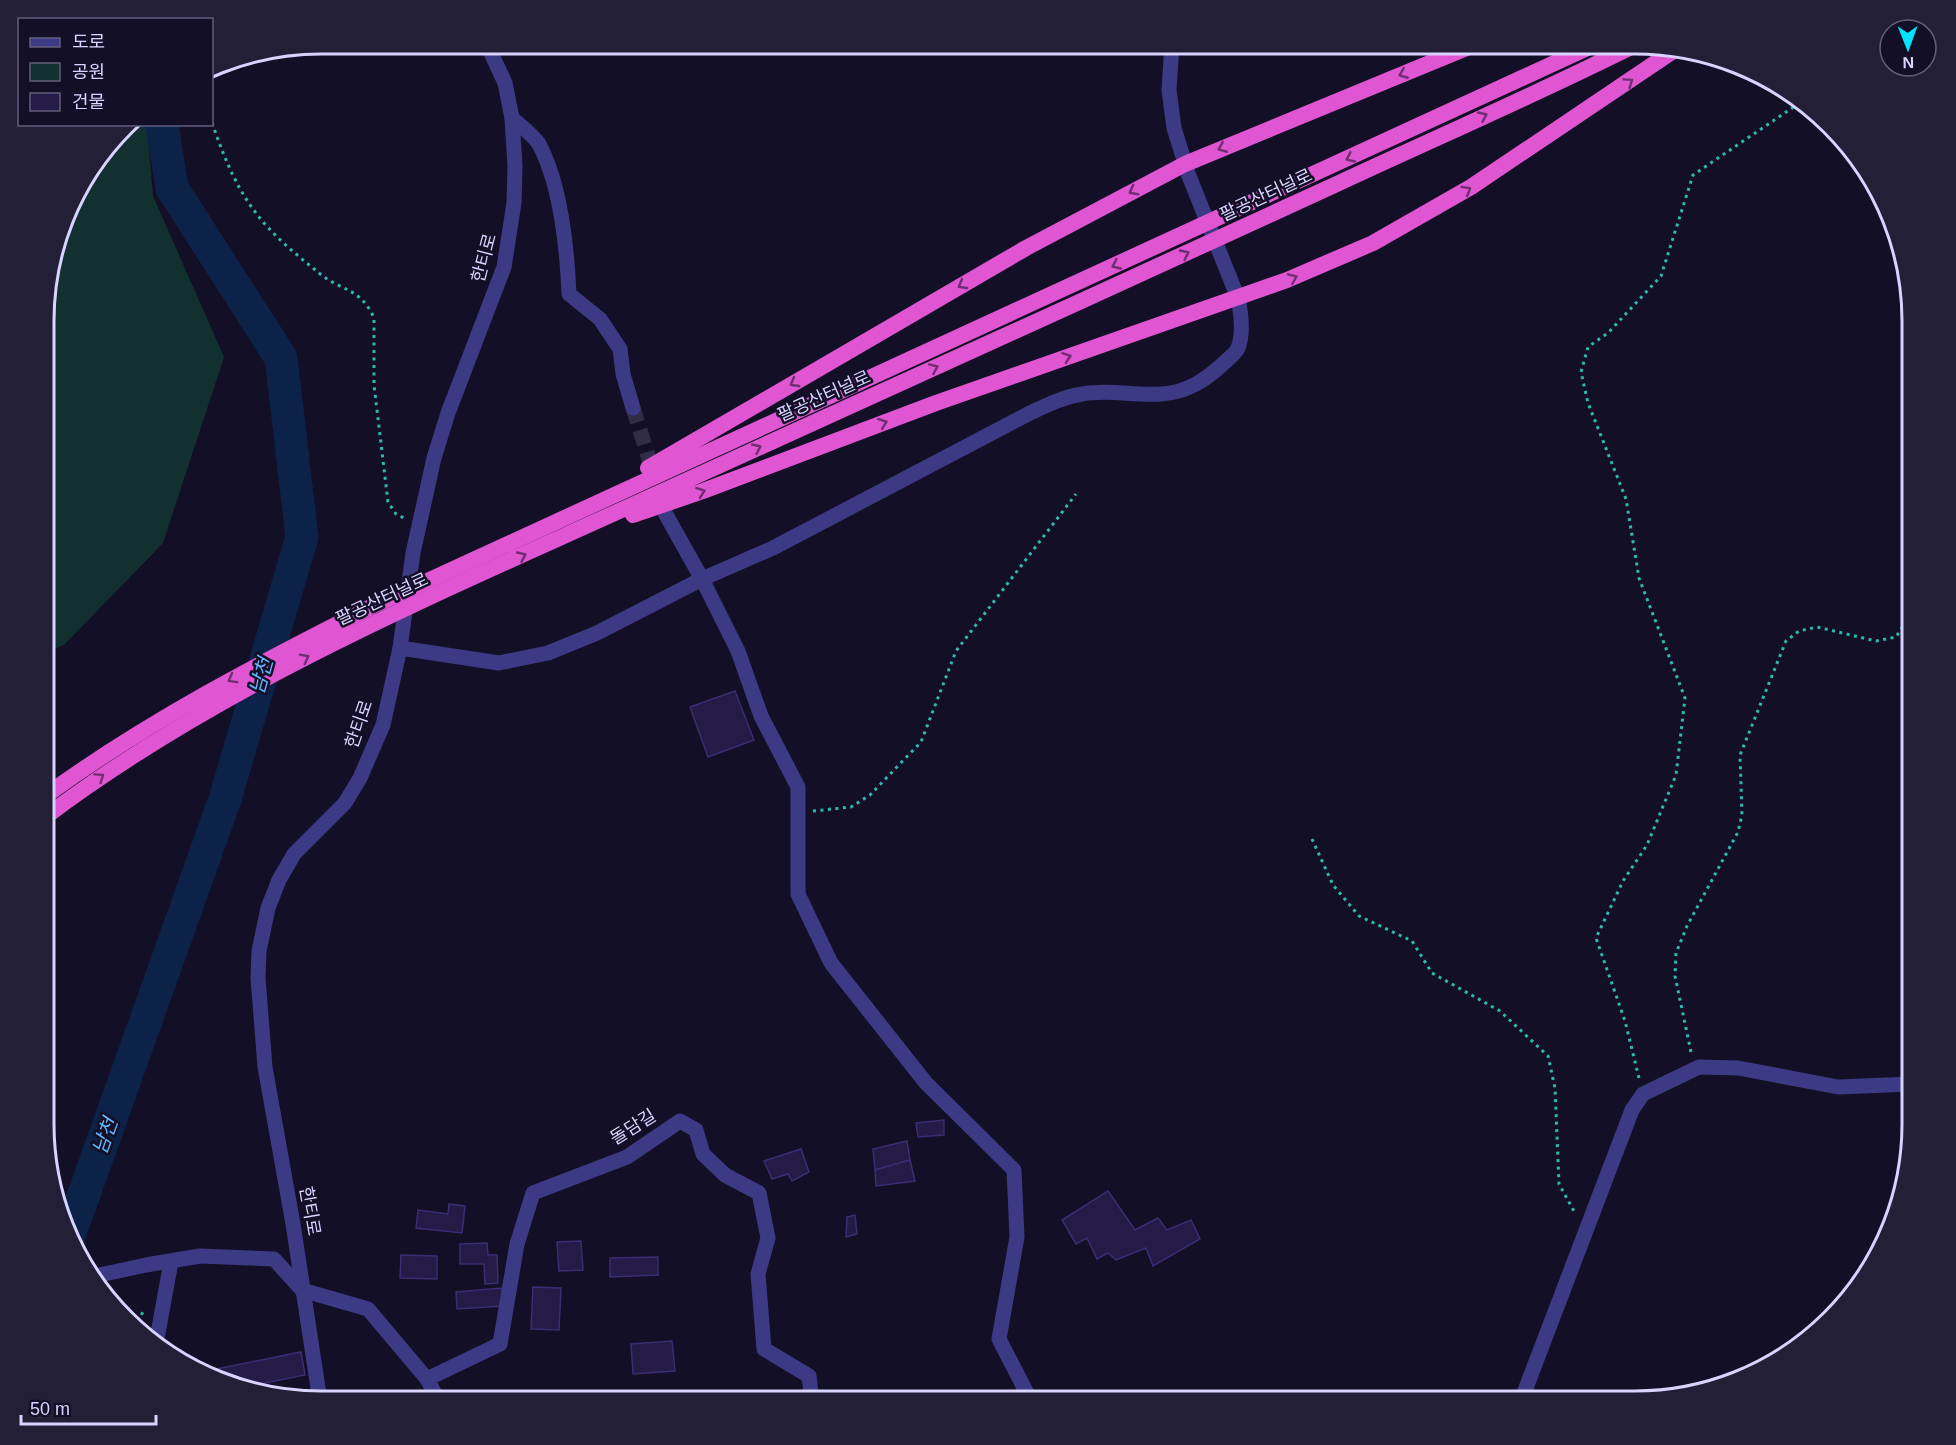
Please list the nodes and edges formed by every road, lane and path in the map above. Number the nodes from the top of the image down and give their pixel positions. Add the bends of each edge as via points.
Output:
1 (492, 54) edge
2 (1171, 54) edge
3 (1452, 54) edge
4 (1574, 54) edge
5 (1616, 54) edge
6 (1667, 56) edge
7 (1794, 107) edge
8 (512, 118) junction
9 (213, 126) edge
10 (1185, 164) junction
11 (1238, 298) junction
12 (633, 408) tunnel mouth
13 (1076, 494) dead end
14 (665, 513) dead end
15 (555, 522) junction
16 (419, 526) junction
17 (546, 545) junction
18 (702, 579) junction
19 (1902, 628) edge
20 (400, 648) junction
21 (54, 797) edge
22 (54, 804) edge
23 (798, 813) junction
24 (1312, 839) dead end
25 (1694, 1070) junction
26 (1902, 1084) edge
27 (1643, 1094) junction
28 (1586, 1233) junction
29 (171, 1262) junction
30 (101, 1275) edge
31 (302, 1290) junction
32 (158, 1335) edge
33 (427, 1379) junction
34 (318, 1391) edge
35 (434, 1391) edge
36 (811, 1391) edge
37 (1025, 1391) edge
38 (1525, 1391) edge

1 - 8 street, 한티로 via 505,83
2 - 10 street via 1169,90 1174,128
3 -> 10 highway
4 -> 15 highway, 팔공산터널로
17 -> 5 highway, 팔공산터널로
11 -> 6 highway via 1373,243 1461,193
7 - 27 path via 1693,175 1661,276 1608,333 1588,347 1581,372 1588,403 1626,499 1639,578 1685,698 1676,774 1647,846 1623,881 1596,938 1626,1021
8 - 12 street via 538,142 553,177 567,247 569,294 600,319 620,349
8 - 16 street, 한티로 via 514,203 504,267 448,412
9 - 16 path via 237,183 256,213 315,270 361,296 370,308 374,318 374,385 388,502 396,514
10 - 11 street
10 -> 15 highway via 1026,248
17 -> 11 highway
11 - 18 street via 1238,349 1196,385 1160,394 1083,393 1062,398 773,548
13 - 23 path via 956,651 921,742 870,795 851,807
14 - 18 street
15 -> 21 highway, 팔공산터널로 via 257,665 149,726 62,784
16 - 20 street, 한티로
22 -> 17 highway, 팔공산터널로 via 220,704 321,650
18 - 20 street via 597,633 548,653 499,663
18 - 23 street via 738,651 761,716 798,787
19 - 25 path via 1896,637 1876,641 1817,627 1799,631 1786,641 1740,756 1742,815 1738,832 1676,953 1675,976
20 - 31 street, 한티로 via 382,725 360,778 345,803 285,868 271,900 259,951 265,1067
23 - 37 street via 798,894 831,963 926,1083 1014,1170 1017,1237 999,1339
24 - 28 path via 1333,885 1359,916 1412,941 1432,974 1500,1011 1548,1056 1555,1088 1559,1184
25 - 26 street via 1738,1068 1838,1087
25 - 27 street
27 - 28 street via 1632,1110
28 - 38 street
29 - 30 street
29 - 31 street via 200,1256 273,1258
29 - 32 street
31 - 33 street via 368,1309
31 - 34 street, 한티로
33 - 35 street
33 - 36 street, 돌담길 via 500,1344 517,1244 533,1193 627,1157 680,1121 696,1130 703,1154 725,1175 759,1193 768,1238 759,1274 764,1349 809,1376

